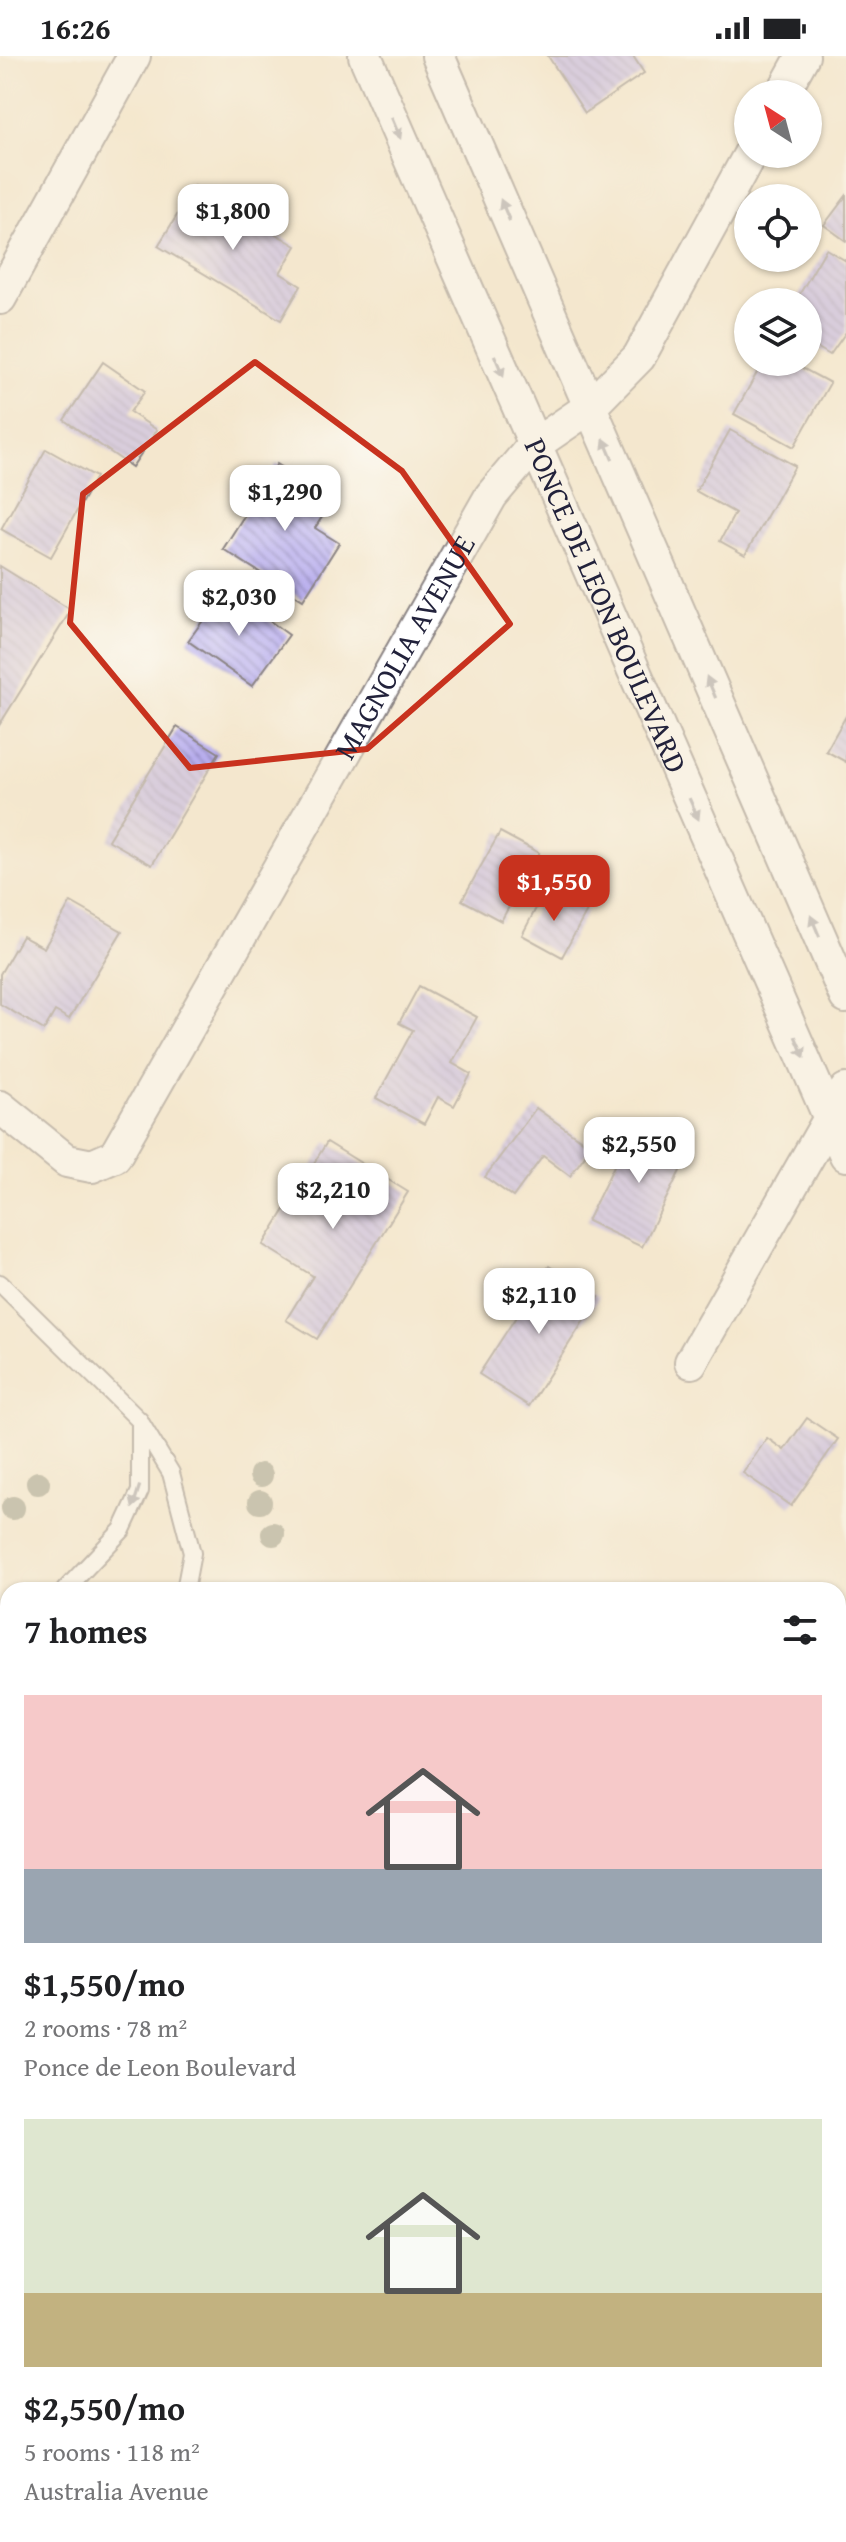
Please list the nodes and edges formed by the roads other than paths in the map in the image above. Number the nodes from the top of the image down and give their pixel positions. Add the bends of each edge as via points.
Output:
1 (134, 56) edge
2 (365, 56) edge
3 (438, 56) edge
4 (803, 56) edge
5 (790, 80) edge
6 (742, 168) edge
7 (0, 298) edge
8 (590, 407) junction
9 (533, 446) junction
10 (846, 997) edge
11 (838, 1103) edge
12 (0, 1107) edge
13 (846, 1155) edge
14 (0, 1283) edge
15 (691, 1362) dead end
16 (139, 1420) junction
17 (73, 1582) edge
18 (187, 1582) edge

1 - 7 street
2 -> 9 street, PONCE DE LEON BOULEVARD
8 -> 3 street
4 - 5 street
6 - 8 street, MAGNOLIA AVENUE via 639,357
8 - 9 street, MAGNOLIA AVENUE
10 -> 8 street
9 -> 11 street, PONCE DE LEON BOULEVARD
9 - 12 street, MAGNOLIA AVENUE via 491,496 115,1156 92,1166 67,1161
11 - 13 street, PONCE DE LEON BOULEVARD
11 - 15 street
14 - 16 lane
16 -> 17 lane via 140,1491 122,1530
16 - 18 lane via 171,1473 192,1553

